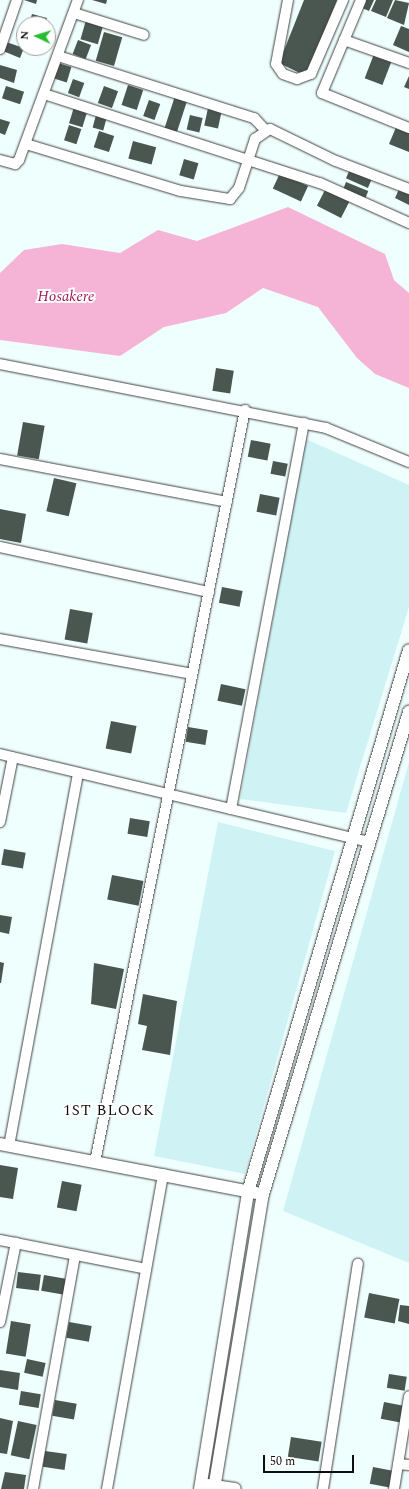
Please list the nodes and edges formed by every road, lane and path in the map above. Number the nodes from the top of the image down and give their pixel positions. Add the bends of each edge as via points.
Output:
1 (17, 0) edge
2 (78, 0) edge
3 (288, 0) edge
4 (343, 0) edge
5 (361, 0) edge
6 (74, 13) junction
7 (144, 36) dead end
8 (344, 40) junction
9 (0, 49) edge
10 (58, 56) junction
11 (409, 63) edge
12 (44, 94) junction
13 (409, 128) edge
14 (265, 130) junction
15 (26, 144) junction
16 (249, 158) junction
17 (0, 160) edge
18 (409, 189) edge
19 (409, 222) edge
20 (0, 364) edge
21 (245, 410) junction
22 (304, 423) junction
23 (0, 458) edge
24 (409, 462) edge
25 (226, 502) junction
26 (0, 547) edge
27 (209, 592) junction
28 (0, 639) edge
29 (409, 650) edge
30 (192, 674) junction
31 (409, 712) edge
32 (0, 754) edge
33 (13, 757) junction
34 (78, 773) junction
35 (168, 794) junction
36 (231, 809) junction
37 (0, 822) edge
38 (352, 838) junction
39 (370, 842) junction
40 (5, 1145) edge
41 (95, 1162) junction
42 (163, 1174) junction
43 (248, 1192) junction
44 (263, 1194) junction
45 (0, 1240) edge
46 (16, 1243) junction
47 (75, 1255) junction
48 (358, 1264) dead end
49 (146, 1269) junction
50 (0, 1322) edge
51 (409, 1399) edge
52 (398, 1464) junction
53 (409, 1465) edge
54 (200, 1487) edge
55 (215, 1488) edge
56 (33, 1489) edge
57 (107, 1489) edge
58 (235, 1489) edge
59 (323, 1489) edge
60 (394, 1489) edge

1 - 9 street
2 - 6 street
3 - 4 street via 276,64 283,74 297,79 311,74
5 - 8 street
6 - 7 street
6 - 10 street
8 - 11 street
8 - 13 street via 322,93
10 - 12 street
10 - 14 street via 254,118
12 - 15 street
12 - 16 street
14 - 16 street via 255,139
14 - 18 street via 275,131 336,161
15 - 16 street via 181,191 225,198 236,195
15 - 17 street via 15,164
16 - 19 street via 320,183
20 - 21 street
21 - 22 street
21 - 25 street
22 - 24 street via 326,428
22 - 36 street
23 - 25 street
25 - 27 street
26 - 27 street
27 - 30 street
28 - 30 street
29 - 38 street
30 - 35 street
31 - 39 street
32 - 33 street
33 - 34 street
33 - 37 street
34 - 35 street
34 - 40 street
35 - 36 street
35 - 41 street
36 - 38 street
38 - 39 street
38 - 43 street
39 - 44 street
40 - 41 street
41 - 42 street
42 - 43 street
42 - 49 street
43 - 44 street
43 - 54 street
44 - 55 street
45 - 46 street
46 - 47 street
46 - 50 street
47 - 49 street
47 - 56 street
48 - 59 street
49 - 57 street
51 - 52 street
52 - 53 street
52 - 60 street
54 - 55 street
55 - 58 street

